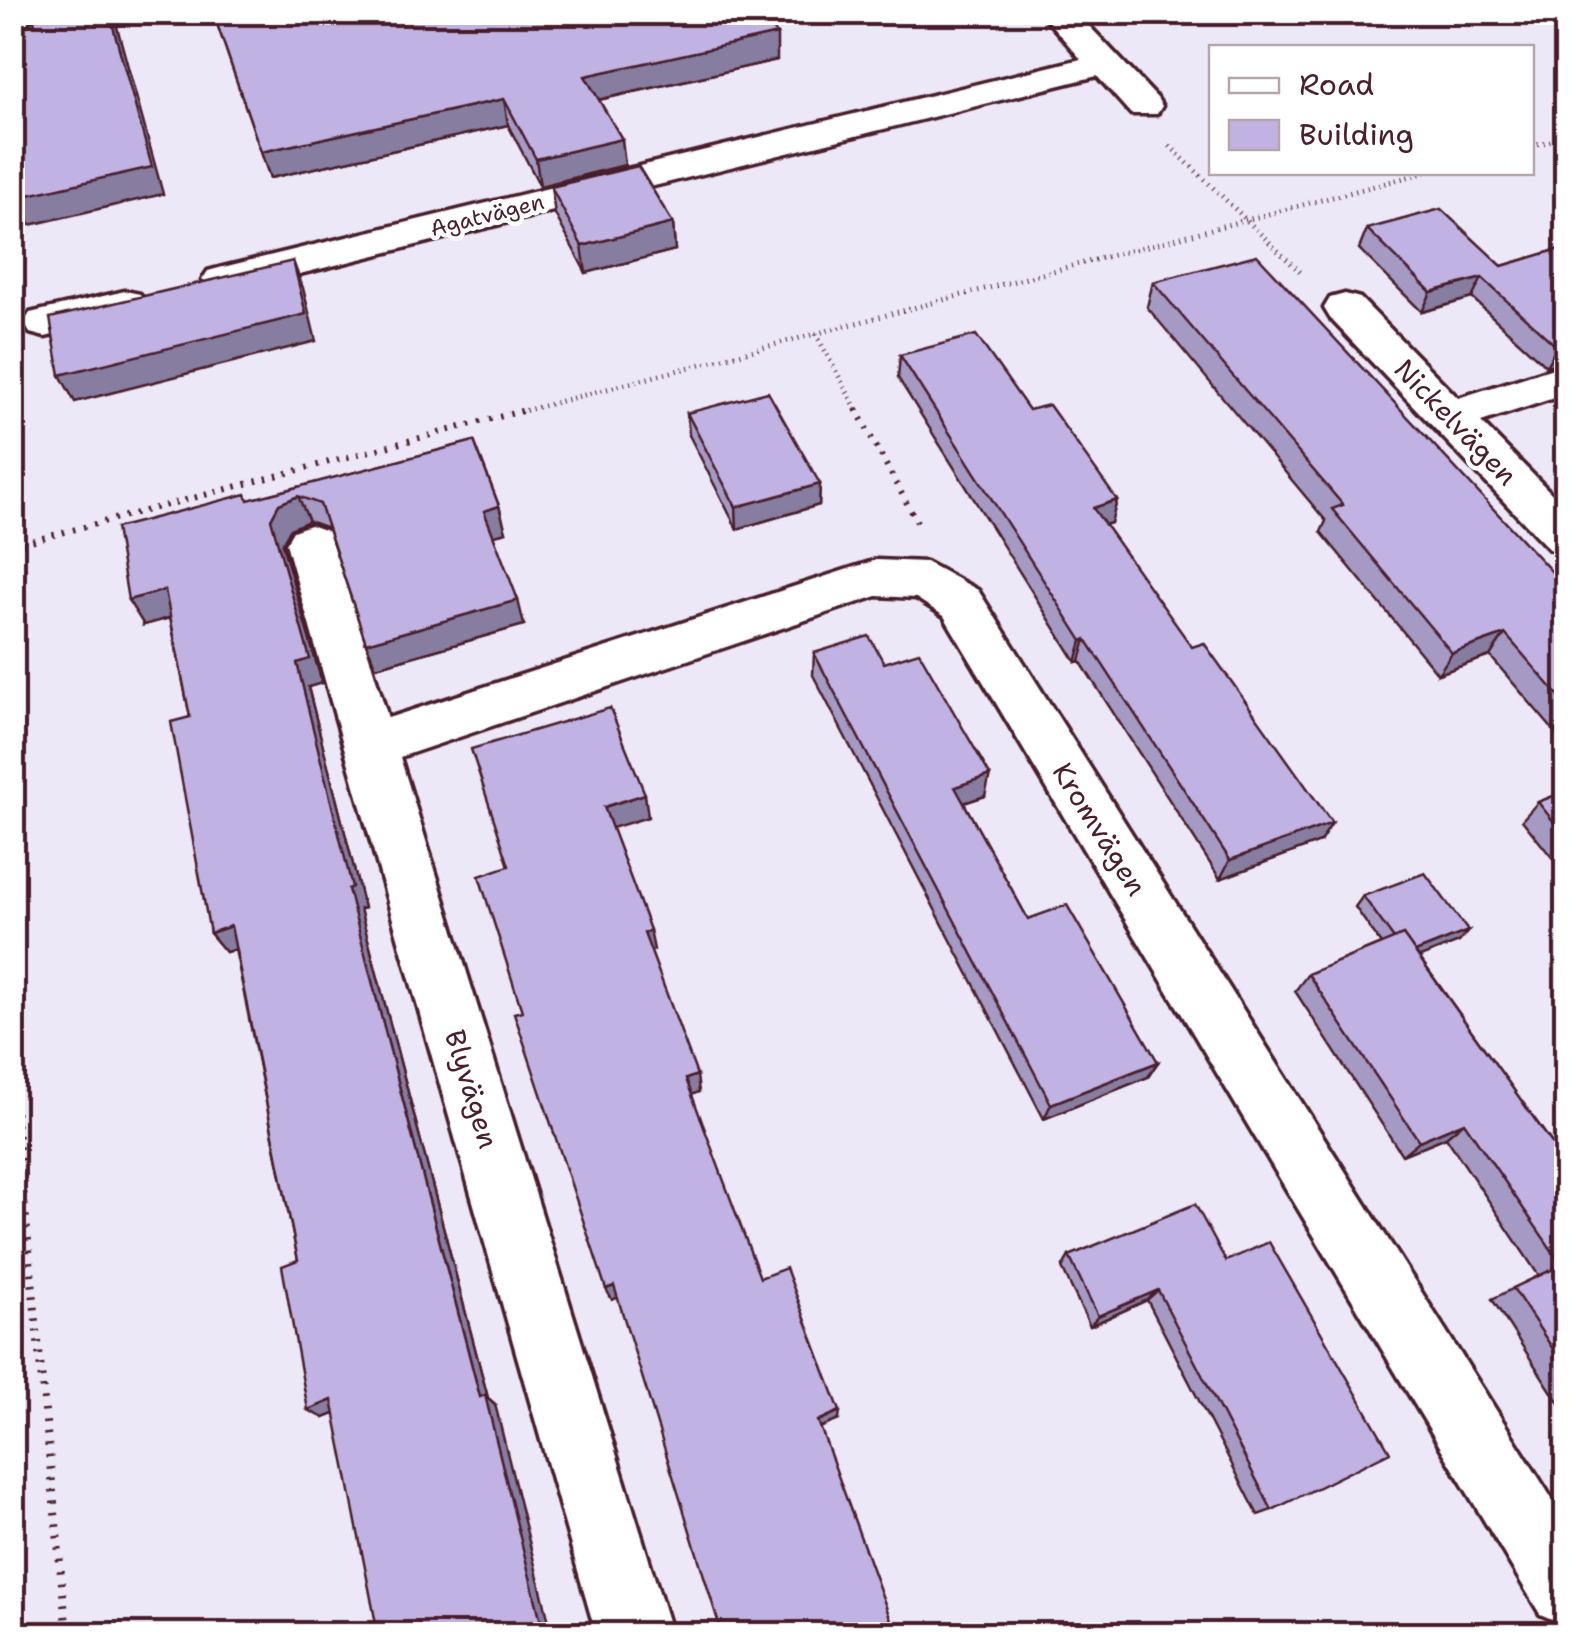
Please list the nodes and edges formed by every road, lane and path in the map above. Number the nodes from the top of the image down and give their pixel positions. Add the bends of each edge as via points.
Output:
1 (124, 12) edge
2 (1057, 12) edge
3 (44, 28) edge
4 (1104, 64) junction
5 (1144, 106) joint
6 (1566, 136) edge
7 (1534, 145) edge
8 (1415, 175) edge
9 (1246, 219) junction
10 (1345, 308) joint
11 (44, 323) dead end
12 (816, 334) junction
13 (1566, 379) edge
14 (1450, 416) junction
15 (1566, 537) edge
16 (310, 543) dead end
17 (12, 546) edge
18 (926, 580) junction
19 (370, 745) junction
20 (12, 1078) edge
21 (1566, 1588) edge
22 (67, 1634) edge
23 (634, 1634) edge

1 - 3 street
2 - 4 street
4 - 5 street
4 - 11 street, Agatvägen
5 - 9 path via 1143,121
6 - 7 path
8 - 9 path
9 - 10 path
9 - 12 path
10 - 14 street, Nickelvägen
12 - 17 path
12 - 18 path via 924,534
13 - 14 street
14 - 15 street, Nickelvägen
16 - 19 street, Blyvägen
18 - 19 street via 876,578
18 - 21 street, Kromvägen via 961,603
19 - 23 street, Blyvägen
20 - 22 path

